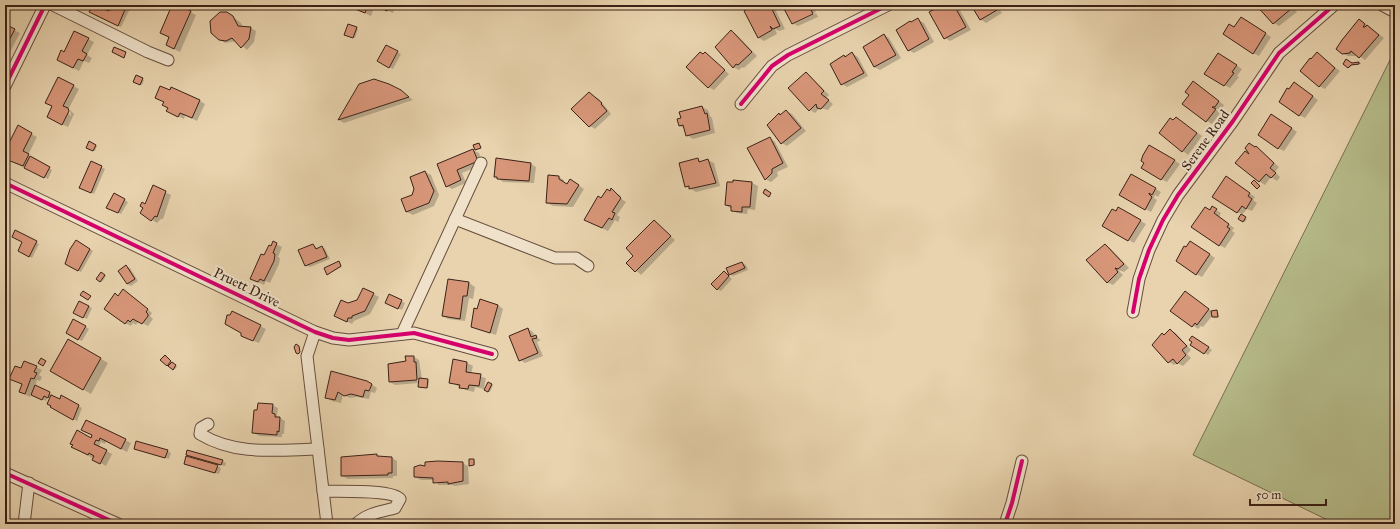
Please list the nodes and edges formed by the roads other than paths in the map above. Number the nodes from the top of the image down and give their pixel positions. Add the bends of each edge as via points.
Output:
1 (45, 5) edge
2 (53, 5) edge
3 (888, 5) edge
4 (1334, 5) edge
5 (1382, 5) edge
6 (1395, 12) edge
7 (168, 60) dead end
8 (5, 86) edge
9 (741, 104) dead end
10 (481, 163) dead end
11 (5, 183) edge
12 (455, 219) junction
13 (588, 266) dead end
14 (1133, 312) dead end
15 (315, 332) junction
16 (402, 334) junction
17 (492, 354) dead end
18 (208, 424) dead end
19 (318, 449) junction
20 (1022, 460) dead end
21 (5, 473) edge
22 (29, 484) junction
23 (323, 491) junction
24 (24, 524) edge
25 (118, 524) edge
26 (327, 524) edge
27 (356, 524) edge
28 (1005, 524) edge

1 - 8 street
2 - 7 street
3 - 9 street via 772,66
4 - 14 street, Serene Road via 1279,53 1178,195 1149,250 1139,279
5 - 6 street
10 - 12 street
11 - 15 street, Pruett Drive
12 - 13 street via 555,258 576,258
12 - 16 street
15 - 16 street, Pruett Drive via 349,340
15 - 19 street via 307,356
16 - 17 street, Pruett Drive via 414,333
18 - 19 street via 201,428 200,434 226,446 255,451
19 - 23 street
20 - 28 street
21 - 22 street
22 - 24 street
22 - 25 street
23 - 26 street
23 - 27 street via 386,494 400,499 395,508 375,512

